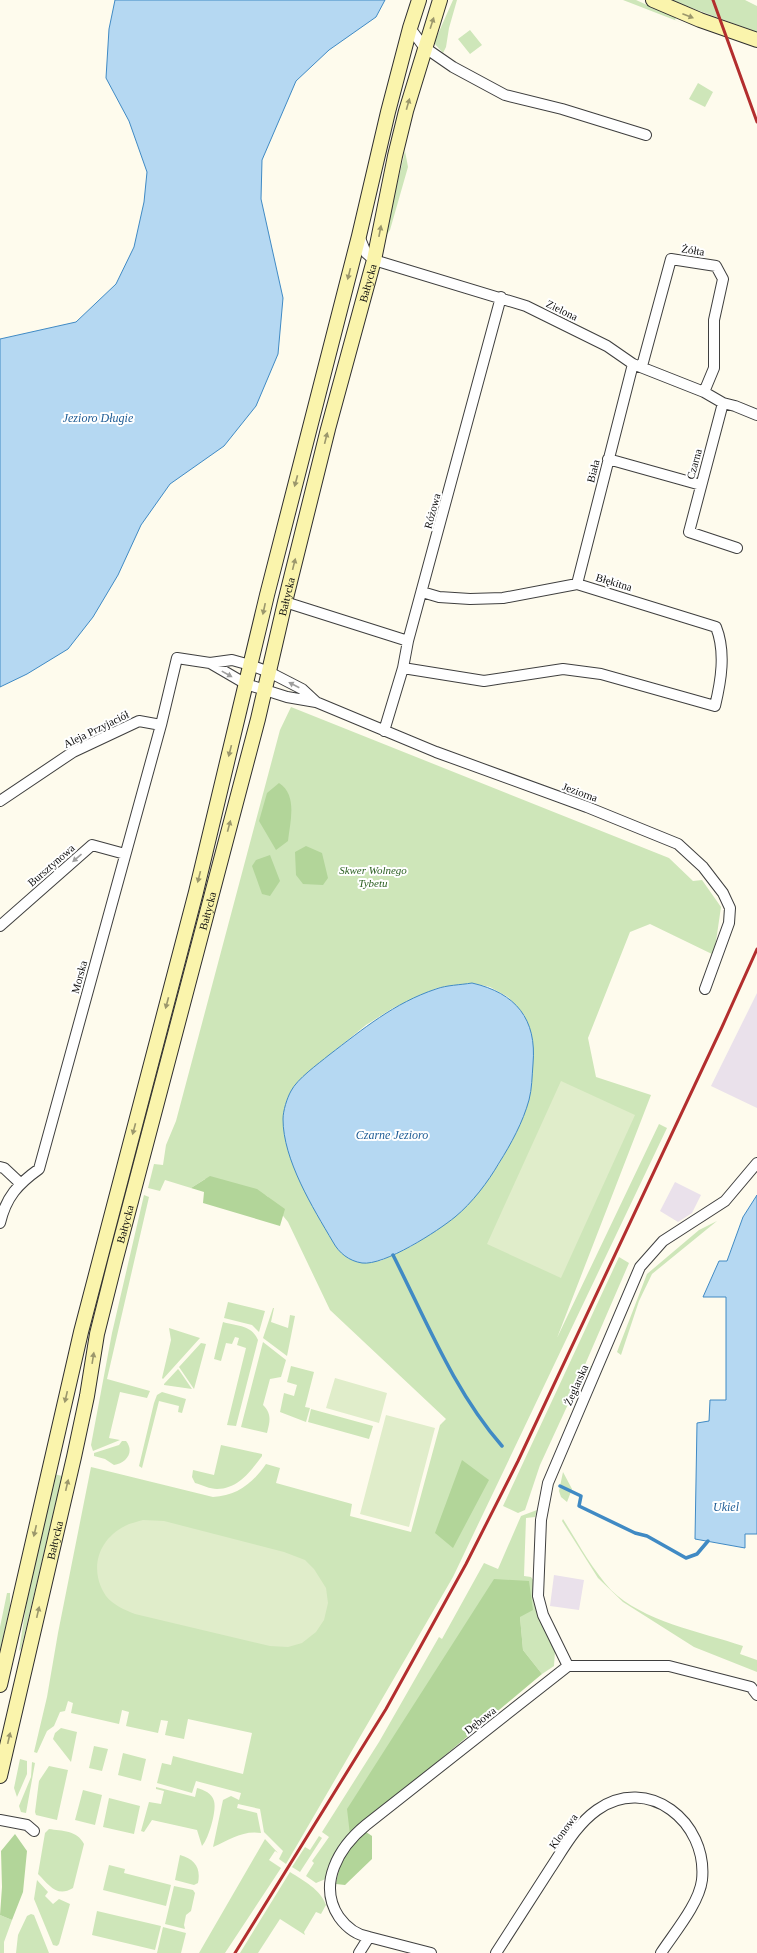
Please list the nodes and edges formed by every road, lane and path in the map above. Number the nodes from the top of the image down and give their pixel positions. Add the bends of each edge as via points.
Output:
1 (419, 0) edge
2 (440, 0) edge
3 (653, 0) edge
4 (410, 28) junction
5 (757, 40) edge
6 (424, 47) junction
7 (646, 135) dead end
8 (359, 236) junction
9 (374, 260) junction
10 (501, 297) junction
11 (638, 365) junction
12 (704, 392) junction
13 (723, 403) junction
14 (757, 415) edge
15 (608, 459) junction
16 (701, 485) junction
17 (737, 548) dead end
18 (577, 584) junction
19 (422, 592) junction
20 (285, 602) junction
21 (408, 641) junction
22 (210, 664) junction
23 (250, 665) junction
24 (403, 668) junction
25 (269, 672) junction
26 (246, 684) junction
27 (264, 690) junction
28 (316, 702) junction
29 (161, 725) junction
30 (384, 731) junction
31 (0, 801) edge
32 (124, 854) junction
33 (0, 926) edge
34 (705, 989) dead end
35 (757, 1163) edge
36 (0, 1167) edge
37 (20, 1183) junction
38 (0, 1223) edge
39 (568, 1666) junction
40 (0, 1685) edge
41 (757, 1695) edge
42 (0, 1776) edge
43 (0, 1820) edge
44 (34, 1830) dead end
45 (369, 1937) junction
46 (359, 1953) edge
47 (431, 1953) edge
48 (496, 1953) edge
49 (661, 1953) edge

1 - 4 main road, Bałtycka
6 -> 2 main road, Bałtycka
3 -> 5 main road
4 - 6 street
4 - 8 main road, Bałtycka
6 - 7 street via 453,67 505,95 562,109
9 -> 6 main road, Bałtycka via 395,156
8 - 9 street via 366,253
8 -> 23 main road, Bałtycka
9 - 10 street, Zielona
20 -> 9 main road, Bałtycka
10 - 11 street, Zielona via 526,306 607,346
10 - 19 street, Różowa
11 - 12 street, Zielona
11 - 12 street, Żółta via 671,259 716,266 723,279 714,320 714,368
11 - 15 street, Biała
12 - 13 street, Zielona
13 - 14 street, Zielona
13 - 16 street, Czarna
15 - 16 street
15 - 18 street, Biała
16 - 17 street, Czarna via 689,532
18 - 19 street, Błękitna via 503,598 439,597
18 - 24 street, Błękitna via 716,627 722,641 722,656 720,688 715,706 600,674 563,669 484,681
19 - 21 street, Różowa
20 - 21 street
20 - 25 main road, Bałtycka
21 - 24 street, Różowa
22 - 23 street via 232,660
22 -> 26 street
22 - 29 street via 177,658
23 - 25 street, Jeziorna
23 - 26 main road, Bałtycka
24 - 30 street, Różowa
25 - 27 main road, Bałtycka
28 -> 25 street, Jeziorna via 302,689
26 - 27 street
26 -> 40 main road, Bałtycka via 194,899 81,1332
27 - 28 street, Jeziorna
42 -> 27 main road, Bałtycka via 74,1456 99,1327
28 - 30 street, Jeziorna
29 - 31 street, Aleja Przyjaciół via 139,721 73,752
29 - 32 street, Morska
30 - 34 street, Jeziorna via 653,833 685,849 724,893 730,908 728,923
32 -> 33 street, Bursztynowa via 92,846
32 - 37 street, Morska via 39,1169
35 - 39 street, Żeglarska via 726,1201 663,1241 640,1267 548,1483 541,1520 538,1596 543,1615
36 - 37 street
37 - 38 street, Morska via 4,1207
39 - 41 street via 669,1666 751,1687
39 - 45 street, Dębowa via 364,1826 345,1846 334,1870 330,1898 346,1926 360,1935
43 - 44 street via 28,1825
45 - 46 street
45 - 47 street, Dębowa
48 - 49 street, Klonowa via 581,1824 606,1804 638,1798 661,1803 682,1817 694,1836 702,1858 700,1889

